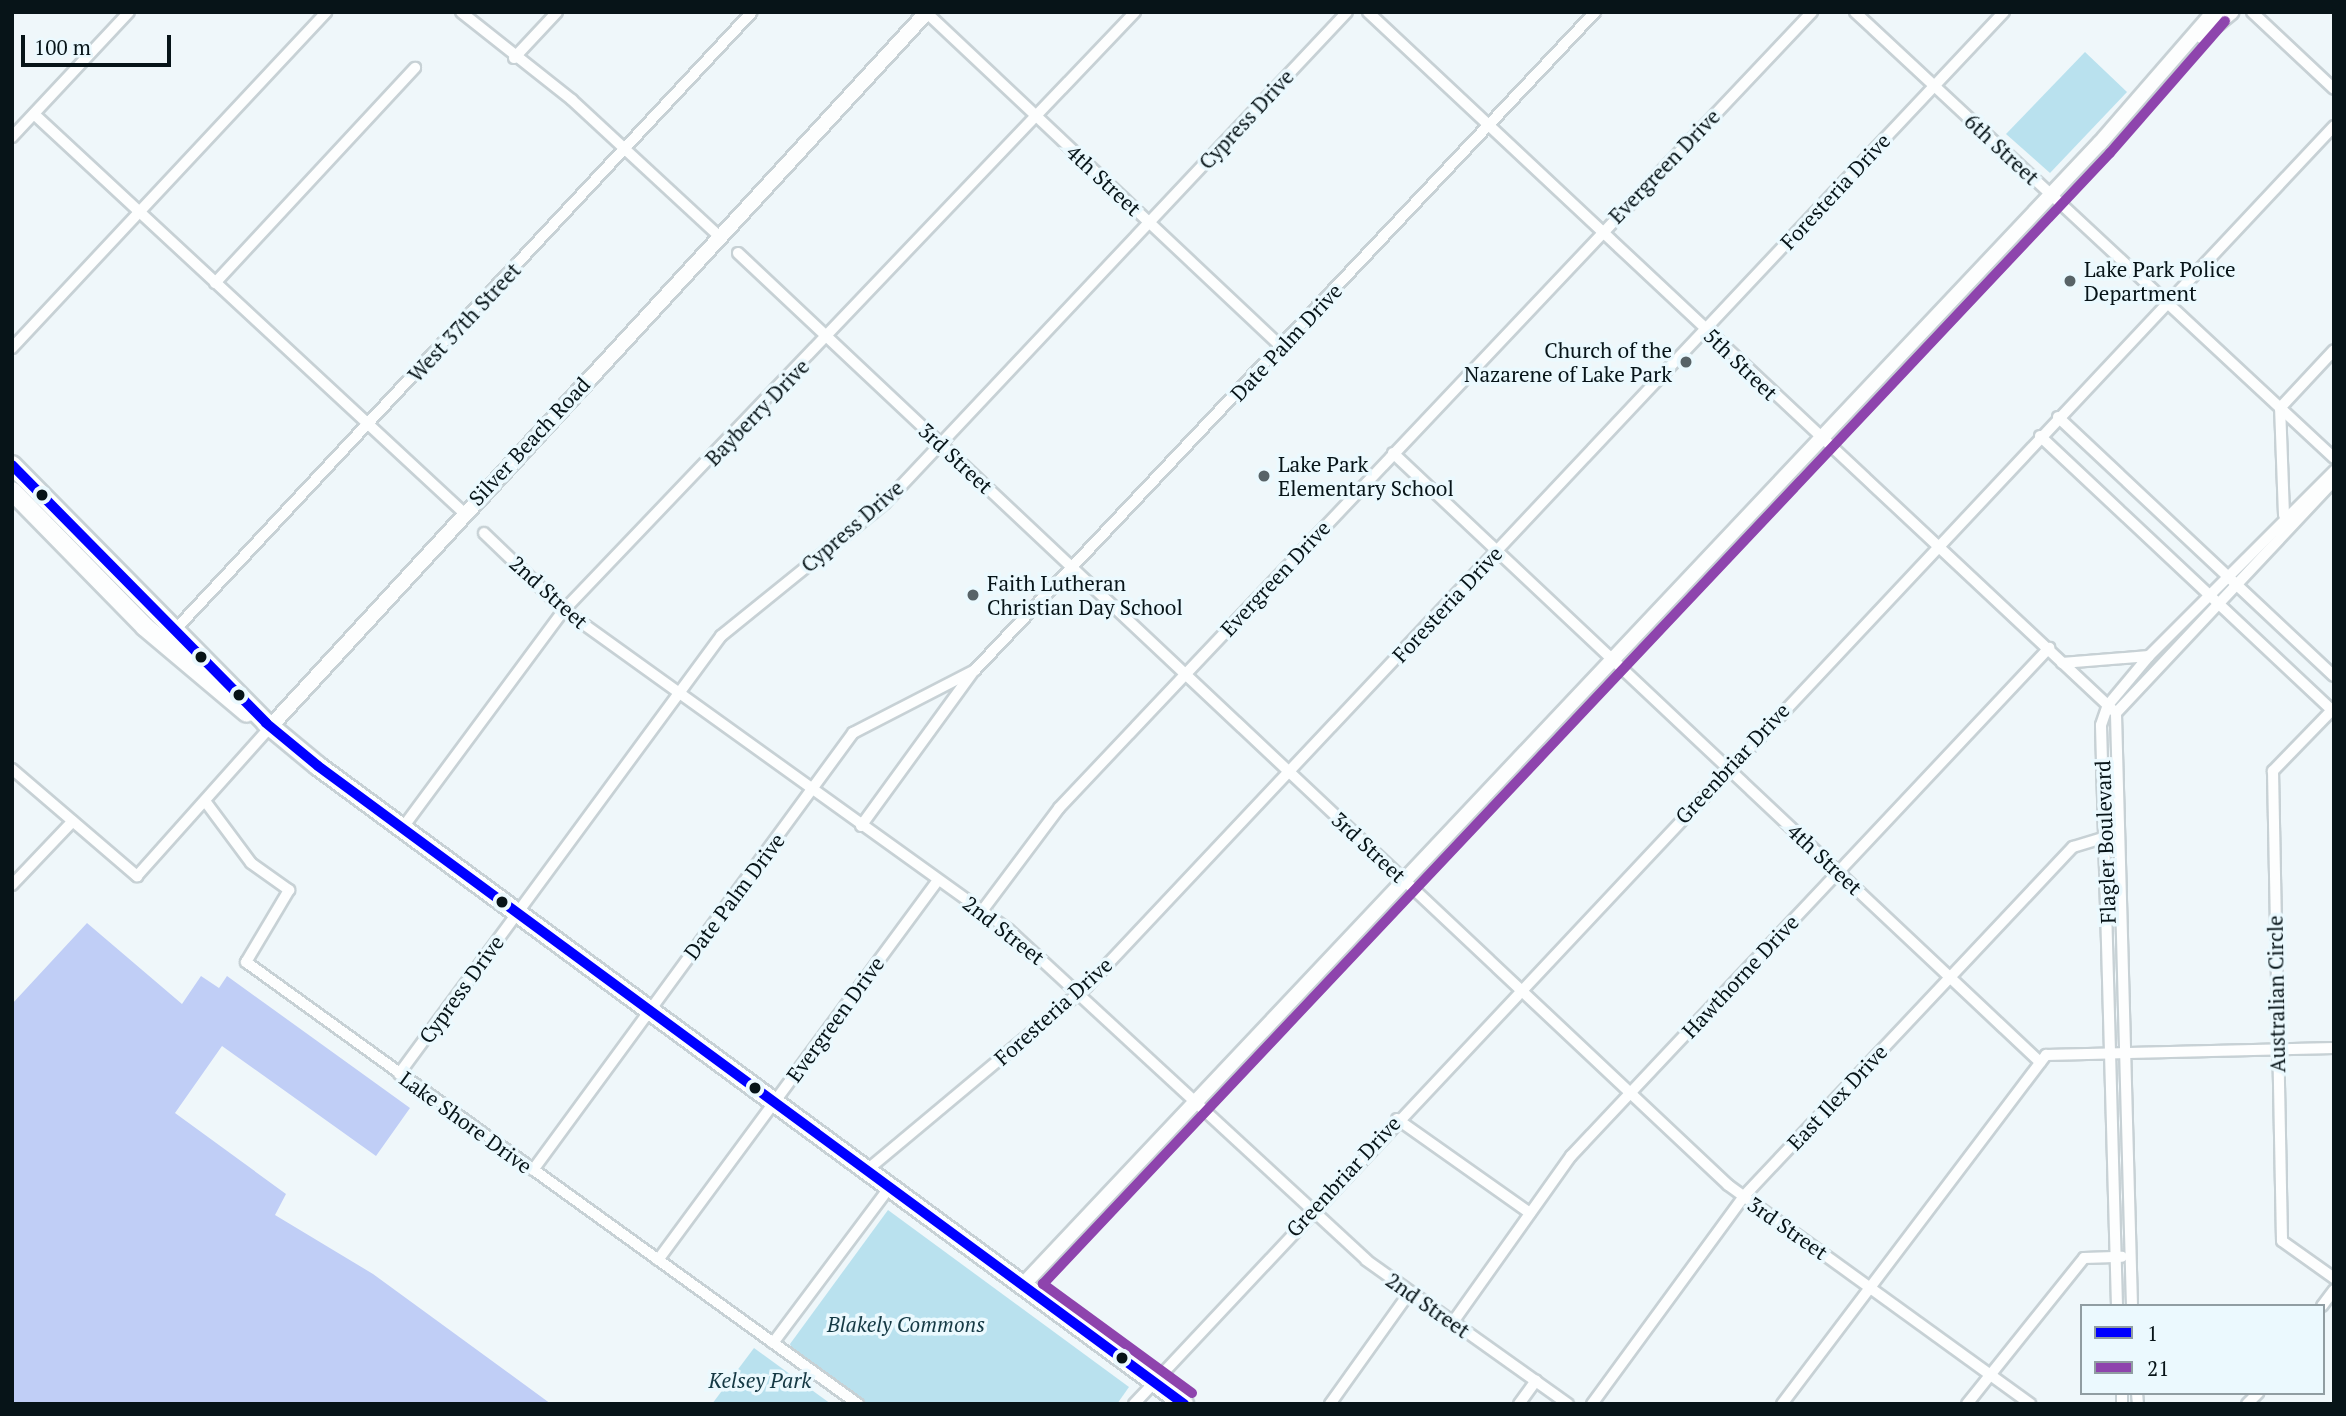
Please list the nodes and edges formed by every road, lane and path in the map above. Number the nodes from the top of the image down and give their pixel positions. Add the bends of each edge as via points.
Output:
1 (129, 12) edge
2 (326, 12) edge
3 (461, 12) edge
4 (556, 12) edge
5 (752, 12) edge
6 (1135, 12) edge
7 (1347, 12) edge
8 (1368, 12) edge
9 (1595, 12) edge
10 (1812, 12) edge
11 (1854, 12) edge
12 (2004, 12) edge
13 (2214, 12) edge
14 (2232, 12) edge
15 (2252, 12) edge
16 (927, 13) edge
17 (2194, 41) junction
18 (514, 58) junction
19 (415, 68) dead end
20 (1934, 86) junction
21 (2334, 89) edge
22 (34, 114) junction
23 (1037, 117) junction
24 (1489, 126) junction
25 (2334, 126) edge
26 (12, 137) edge
27 (625, 149) junction
28 (2051, 195) junction
29 (139, 212) junction
30 (1149, 222) junction
31 (1601, 232) junction
32 (720, 237) junction
33 (738, 253) dead end
34 (215, 283) junction
35 (2168, 304) junction
36 (1705, 329) junction
37 (829, 338) junction
38 (1281, 347) junction
39 (12, 348) edge
40 (2334, 349) edge
41 (2280, 408) junction
42 (2058, 417) junction
43 (367, 426) junction
44 (2040, 436) junction
45 (1819, 439) junction
46 (941, 443) junction
47 (1393, 453) junction
48 (2334, 458) edge
49 (12, 465) edge
50 (2334, 471) edge
51 (2334, 481) edge
52 (12, 491) edge
53 (463, 512) junction
54 (2284, 515) junction
55 (41, 521) junction
56 (484, 533) dead end
57 (1936, 547) junction
58 (1497, 550) junction
59 (1073, 568) junction
60 (124, 580) junction
61 (2232, 580) junction
62 (2214, 600) junction
63 (564, 610) junction
64 (175, 631) junction
65 (2049, 648) junction
66 (2149, 656) junction
67 (1612, 659) junction
68 (2062, 663) junction
69 (975, 670) junction
70 (1185, 673) junction
71 (2334, 676) edge
72 (678, 694) junction
73 (2112, 709) junction
74 (2333, 710) edge
75 (268, 725) junction
76 (1728, 768) junction
77 (12, 769) edge
78 (1289, 771) junction
79 (811, 792) junction
80 (205, 801) junction
81 (73, 821) junction
82 (861, 826) junction
83 (401, 830) junction
84 (2119, 835) junction
85 (2104, 836) junction
86 (1838, 872) junction
87 (938, 880) junction
88 (1404, 880) junction
89 (12, 886) edge
90 (982, 911) junction
91 (516, 914) junction
92 (1950, 977) junction
93 (1520, 989) junction
94 (1080, 991) junction
95 (649, 1012) junction
96 (2334, 1048) edge
97 (2276, 1051) junction
98 (2112, 1053) junction
99 (2127, 1054) junction
100 (2040, 1062) junction
101 (399, 1074) junction
102 (1630, 1093) junction
103 (1196, 1101) junction
104 (774, 1104) junction
105 (1397, 1119) junction
106 (533, 1170) junction
107 (866, 1171) junction
108 (888, 1188) junction
109 (1744, 1196) junction
110 (1312, 1209) junction
111 (1530, 1213) junction
112 (2115, 1257) junction
113 (2129, 1257) junction
114 (658, 1260) junction
115 (2334, 1278) edge
116 (1869, 1285) junction
117 (1022, 1286) junction
118 (1410, 1292) junction
119 (2117, 1304) edge
120 (2132, 1304) edge
121 (1453, 1322) junction
122 (773, 1343) junction
123 (1991, 1376) junction
124 (1151, 1380) junction
125 (1536, 1381) junction
126 (858, 1404) edge
127 (1134, 1404) edge
128 (1184, 1404) edge
129 (1330, 1404) edge
130 (1519, 1404) edge
131 (1568, 1404) edge
132 (1592, 1404) edge
133 (1782, 1404) edge
134 (1967, 1404) edge
135 (2030, 1404) edge

1 - 22 street
2 - 29 street
3 - 18 street
4 - 18 street
5 - 27 street, West 37th Street
6 - 23 street, Bayberry Drive
7 - 30 street, Cypress Drive
8 - 24 street, 5th Street
9 - 24 street, Date Palm Drive
10 - 31 street, Evergreen Drive
11 - 20 street, 6th Street
12 - 20 street, Foresteria Drive
13 - 17 street
14 - 17 street
15 - 21 street
16 - 23 street, 4th Street
16 - 32 street, Silver Beach Road
17 - 28 street
18 - 27 street
19 - 34 street
20 - 28 street, 6th Street
20 - 36 street, Foresteria Drive
22 - 26 street
22 - 29 street
23 - 30 street, 4th Street
23 - 37 street, Bayberry Drive
24 - 31 street, 5th Street
24 - 38 street, Date Palm Drive
25 - 35 street, Greenbriar Drive
27 - 32 street
27 - 43 street, West 37th Street
28 - 35 street, 6th Street
28 - 45 street
29 - 34 street
29 - 39 street
30 - 38 street, 4th Street
30 - 46 street, Cypress Drive
31 - 36 street, 5th Street
31 - 47 street, Evergreen Drive
32 - 53 street, Silver Beach Road
33 - 37 street, 3rd Street
34 - 43 street
35 - 41 street, 6th Street
35 - 42 street, Greenbriar Drive
36 - 45 street, 5th Street
36 - 58 street, Foresteria Drive
37 - 46 street, 3rd Street
37 - 63 street, Bayberry Drive
38 - 59 street, Date Palm Drive
40 - 41 street
41 - 48 street, 6th Street
41 - 54 street
42 - 44 street, Greenbriar Drive
42 - 61 street
43 - 53 street
43 - 64 street, West 37th Street
44 - 57 street, Greenbriar Drive
44 - 62 street
45 - 57 street, 5th Street
45 - 67 street
46 - 59 street, 3rd Street
46 - 72 street, Cypress Drive via 885,503 721,636
47 - 58 street, 4th Street
47 - 70 street, Evergreen Drive
49 - 60 main road
50 - 54 street, Flagler Boulevard
51 - 61 street, Flagler Boulevard
52 - 55 main road
53 - 75 street, Silver Beach Road
54 - 61 street, Flagler Boulevard
55 - 60 main road via 55,521 111,578
55 - 75 main road via 145,627
56 - 63 street, 2nd Street
57 - 65 street, 5th Street
57 - 76 street, Greenbriar Drive
58 - 67 street, 4th Street
58 - 78 street, Foresteria Drive
59 - 69 street, Date Palm Drive
59 - 70 street, 3rd Street
60 - 64 main road
61 - 62 street, Flagler Boulevard
61 - 71 street
62 - 66 street, Flagler Boulevard
62 - 73 street, Flagler Boulevard
62 - 74 street
63 - 72 street, 2nd Street
63 - 83 street, Bayberry Drive
64 - 75 main road
65 - 68 street, 5th Street
65 - 86 street, Hawthorne Drive
66 - 68 street
66 - 73 street, Flagler Boulevard
67 - 76 street, 4th Street
67 - 88 street
68 - 73 street, 5th Street
69 - 79 street, Date Palm Drive via 853,733
69 - 82 street, Date Palm Drive
70 - 78 street, 3rd Street
70 - 90 street, Evergreen Drive via 1059,808
72 - 79 street, 2nd Street
72 - 91 street, Cypress Drive
73 - 84 street, Flagler Boulevard
73 - 85 street, Flagler Boulevard via 2101,725
74 - 97 street, Australian Circle via 2273,771
75 - 80 street, Silver Beach Road
75 - 83 main road
76 - 86 street, 4th Street
76 - 93 street, Greenbriar Drive
77 - 81 street
78 - 88 street, 3rd Street
78 - 94 street, Foresteria Drive
79 - 82 street, 2nd Street
79 - 95 street, Date Palm Drive
80 - 81 street, Silver Beach Road via 137,876
80 - 101 street, Lake Shore Drive via 251,863 289,890 246,962
81 - 89 street
82 - 87 street, 2nd Street
83 - 91 main road
84 - 85 street, East Ilex Drive
84 - 99 street, Flagler Boulevard
85 - 92 street, East Ilex Drive via 2073,847
85 - 98 street, Flagler Boulevard
86 - 92 street, 4th Street
86 - 102 street, Hawthorne Drive
87 - 90 street, 2nd Street
87 - 104 street, Evergreen Drive
88 - 93 street, 3rd Street
88 - 103 street
90 - 94 street, 2nd Street
91 - 95 main road
91 - 101 street, Cypress Drive
92 - 100 street, 4th Street
92 - 109 street, East Ilex Drive
93 - 102 street, 3rd Street
93 - 105 street, Greenbriar Drive
94 - 103 street, 2nd Street
94 - 107 street, Foresteria Drive
95 - 104 main road
95 - 106 street, Date Palm Drive
96 - 97 street
97 - 99 street
97 - 115 street, Australian Circle via 2282,1241
98 - 99 street
98 - 100 street via 2046,1055
98 - 112 street, Flagler Boulevard
99 - 113 street, Flagler Boulevard
100 - 116 street
101 - 106 street, Lake Shore Drive
102 - 109 street, 3rd Street
102 - 111 street, Hawthorne Drive via 1571,1156
103 - 110 street, 2nd Street
103 - 117 street
104 - 107 main road
104 - 114 street, Evergreen Drive
105 - 110 street, Greenbriar Drive
105 - 111 street
106 - 114 street, Lake Shore Drive
107 - 108 main road
108 - 117 main road
108 - 122 street
109 - 116 street, 3rd Street
109 - 132 street, East Ilex Drive
110 - 118 street, 2nd Street
110 - 124 street, Greenbriar Drive
111 - 121 street, Hawthorne Drive
112 - 113 street
112 - 119 street, Flagler Boulevard
112 - 123 street via 2084,1258
113 - 120 street, Flagler Boulevard
114 - 122 street, Lake Shore Drive
116 - 123 street, 3rd Street
116 - 133 street
117 - 124 main road
118 - 121 street, 2nd Street
118 - 129 street
121 - 125 street, 2nd Street
122 - 126 street, Lake Shore Drive
123 - 134 street
123 - 135 street, 3rd Street
124 - 127 street, Greenbriar Drive
124 - 128 main road
125 - 130 street
125 - 131 street, 2nd Street

